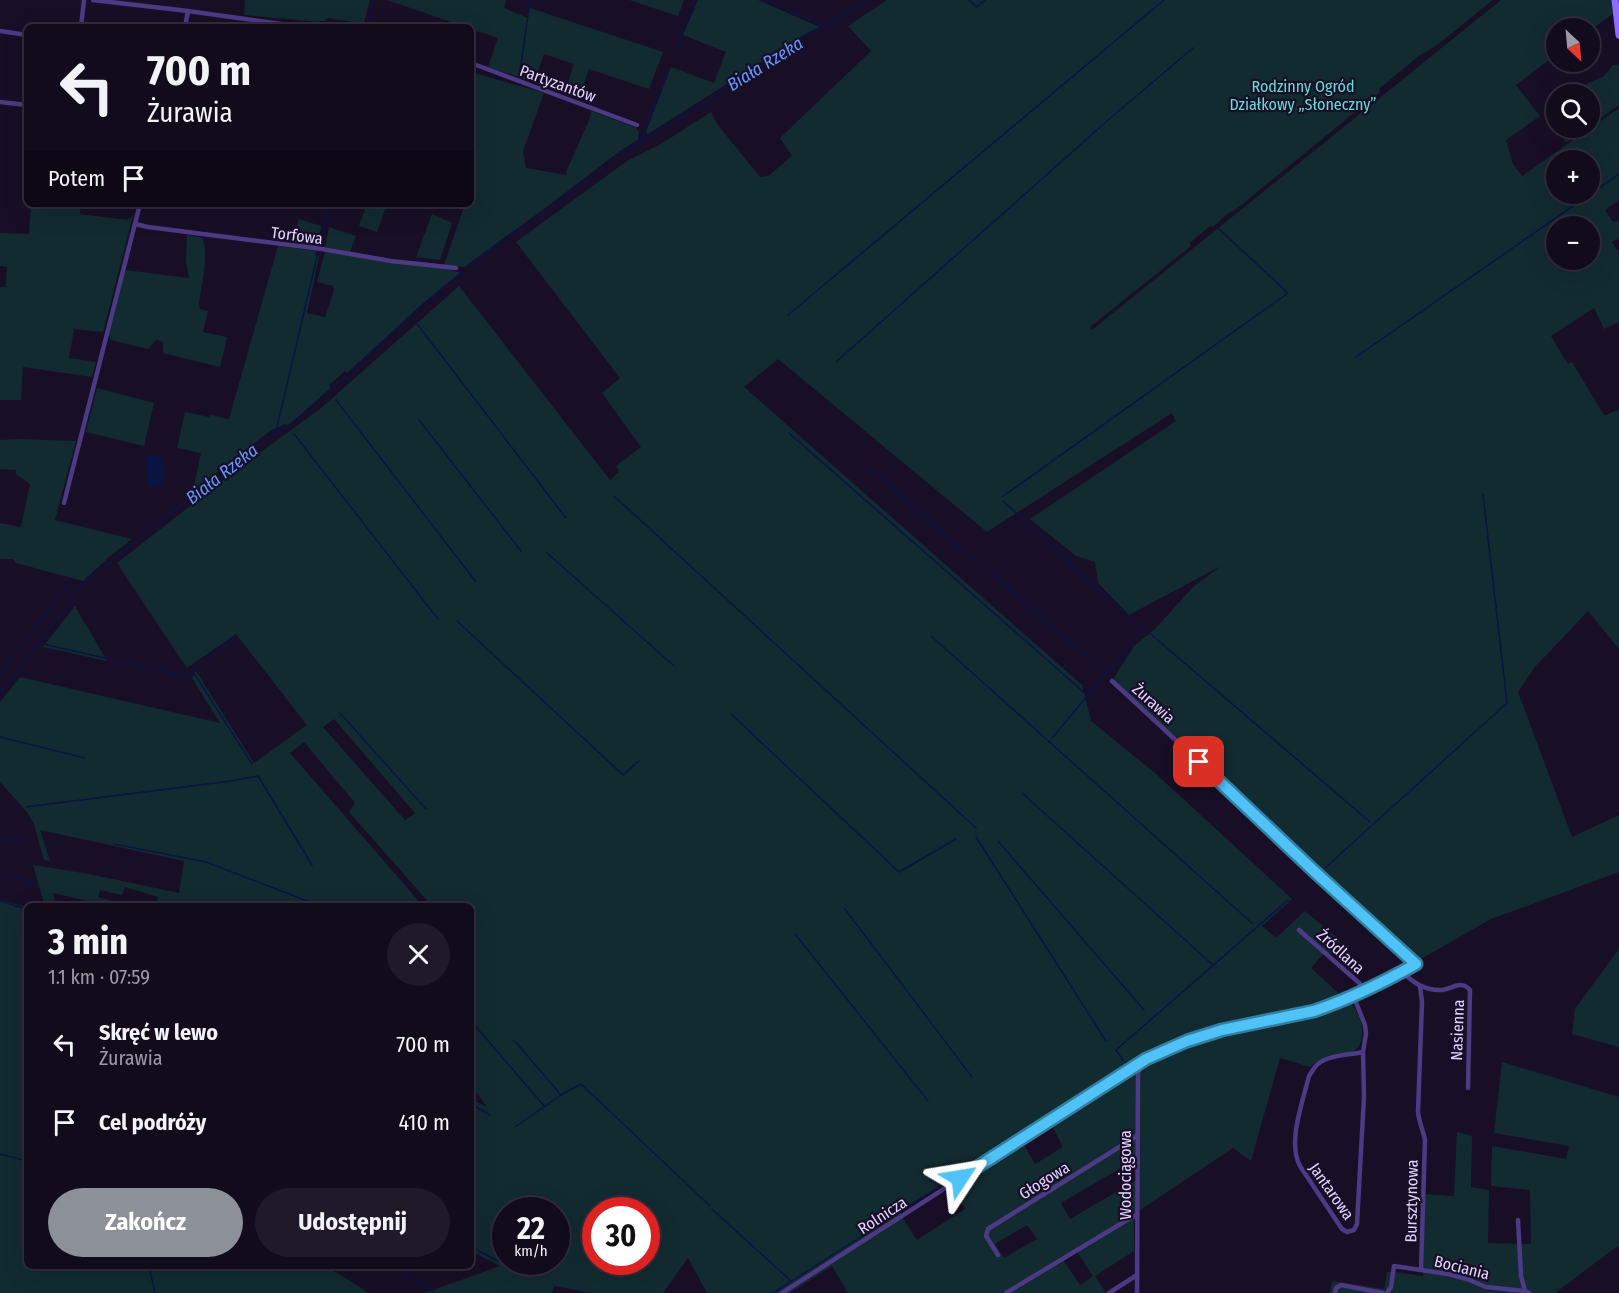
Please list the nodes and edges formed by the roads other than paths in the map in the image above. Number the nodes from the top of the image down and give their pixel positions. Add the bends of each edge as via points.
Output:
1 (84, 0) edge
2 (93, 0) edge
3 (1615, 0) edge
4 (140, 3) edge
5 (188, 11) junction
6 (1618, 21) edge
7 (81, 24) edge
8 (186, 24) edge
9 (281, 24) edge
10 (0, 31) edge
11 (24, 35) edge
12 (1619, 35) edge
13 (474, 64) edge
14 (0, 102) edge
15 (24, 105) edge
16 (637, 125) dead end
17 (139, 207) edge
18 (135, 224) junction
19 (456, 268) dead end
20 (64, 503) dead end
21 (1112, 681) dead end
22 (1299, 930) dead end
23 (1416, 964) joint
24 (1401, 972) junction
25 (1420, 986) junction
26 (1366, 989) junction
27 (1353, 995) junction
28 (1363, 1052) junction
29 (1146, 1059) junction
30 (1468, 1088) dead end
31 (1137, 1136) junction
32 (1137, 1215) junction
33 (1518, 1220) dead end
34 (998, 1255) dead end
35 (1422, 1270) junction
36 (1137, 1275) junction
37 (1527, 1292) edge
38 (782, 1293) edge
39 (1006, 1293) edge
40 (1109, 1293) edge
41 (1137, 1293) edge
42 (1335, 1293) edge
43 (1385, 1293) edge

1 - 7 street
2 - 4 street
3 - 6 main road
4 - 5 street
5 - 8 street
5 - 9 street
6 - 12 main road
10 - 11 street
13 - 16 street, Partyzantów
14 - 15 street
17 - 18 street
18 - 19 street, Torfowa
18 - 20 street
21 - 23 street, Żurawia
22 - 26 street, Źródlana
23 - 24 street, Rolnicza
24 - 25 street
24 - 26 street, Rolnicza
25 - 30 street, Nasienna via 1442,990 1461,984 1470,990
25 - 35 street, Bursztynowa via 1418,1112 1425,1140
26 - 27 street, Rolnicza
27 - 28 street, Jantarowa via 1365,1025
27 - 29 street, Rolnicza via 1314,1011 1222,1030
28 - 28 street, Jantarowa via 1357,1224 1347,1232 1297,1161 1294,1138 1314,1068 1329,1059
29 - 31 street, Wodociągowa via 1138,1072
29 - 38 street, Rolnicza
31 - 32 street, Wodociągowa
31 - 34 street, Głogowa via 988,1229 986,1236
32 - 36 street, Wodociągowa
32 - 39 street
33 - 37 street via 1521,1276
35 - 37 street, Bociania via 1486,1287
35 - 43 street, Bociania via 1394,1266
36 - 40 street
36 - 41 street, Wodociągowa
42 - 43 street via 1341,1285

